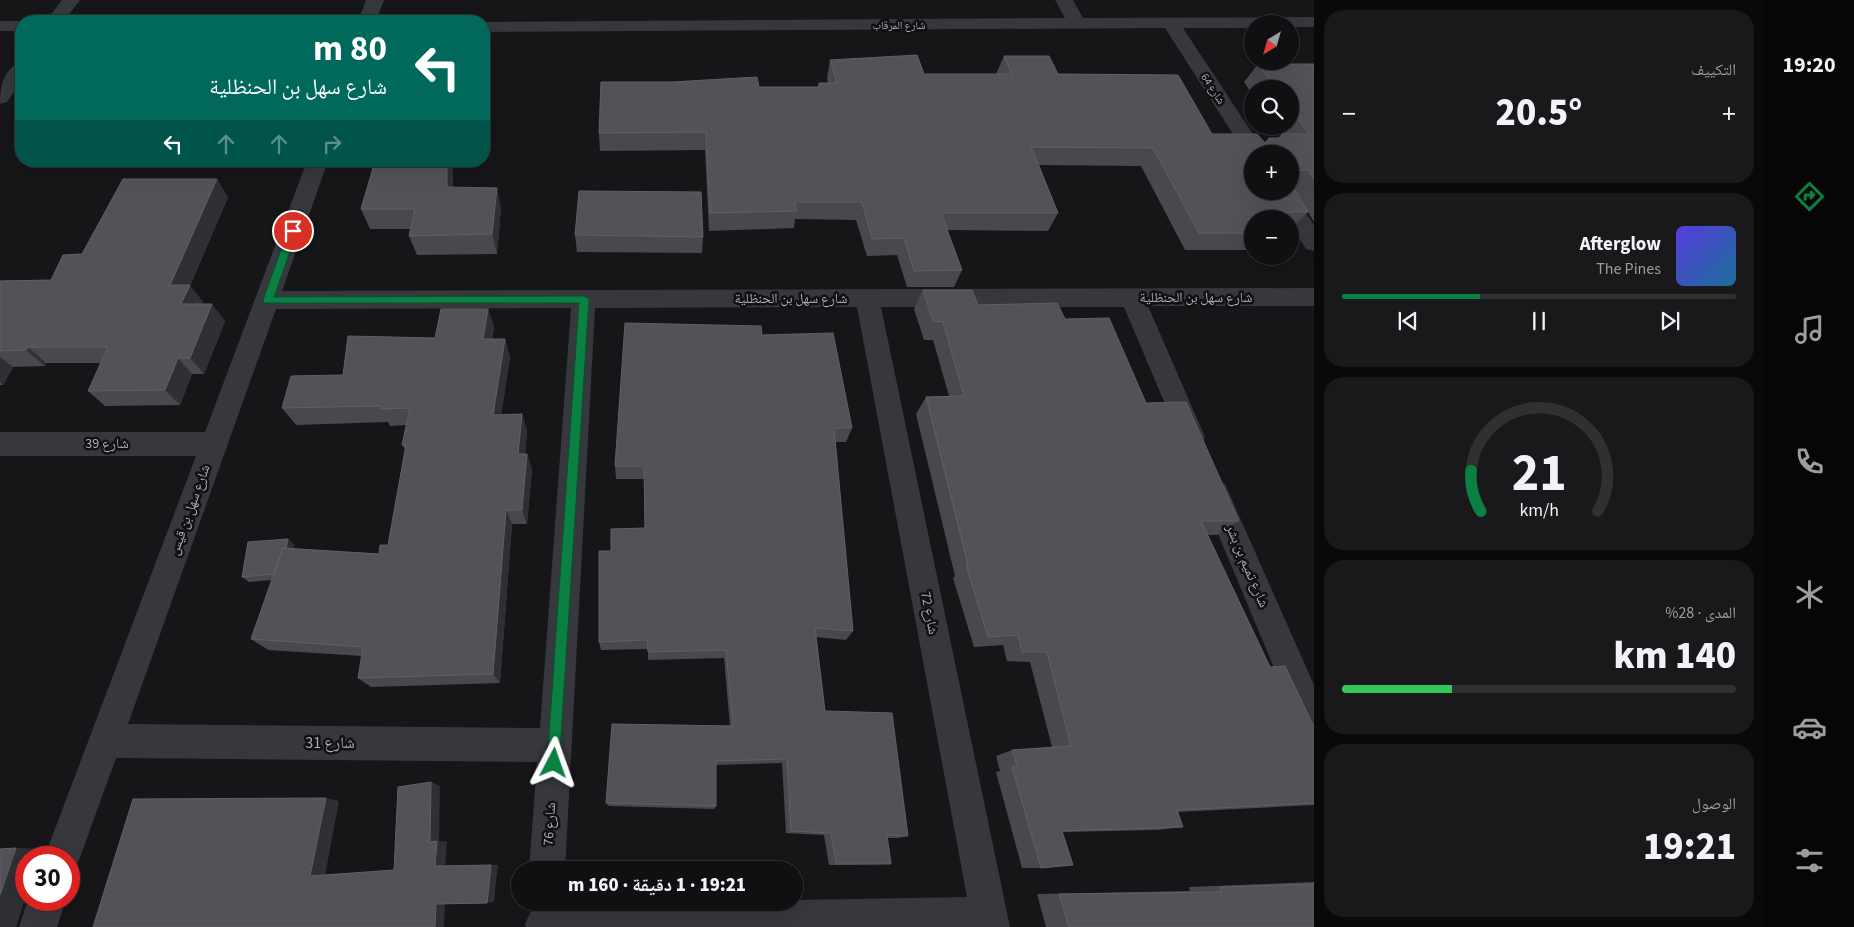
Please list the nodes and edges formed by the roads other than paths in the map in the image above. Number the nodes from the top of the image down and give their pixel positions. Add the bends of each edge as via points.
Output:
1 (71, 0) edge
2 (375, 0) edge
3 (1064, 0) edge
4 (60, 15) edge
5 (369, 15) edge
6 (1314, 22) edge
7 (1077, 24) junction
8 (1171, 24) junction
9 (0, 26) edge
10 (15, 26) edge
11 (490, 27) edge
12 (15, 77) edge
13 (0, 98) edge
14 (1250, 145) edge
15 (316, 167) edge
16 (1286, 200) edge
17 (1314, 243) edge
18 (1132, 298) junction
19 (1314, 298) edge
20 (584, 299) junction
21 (867, 299) junction
22 (268, 300) junction
23 (0, 444) edge
24 (215, 444) junction
25 (1312, 712) edge
26 (105, 741) junction
27 (555, 745) junction
28 (66, 846) edge
29 (548, 861) edge
30 (43, 911) edge
31 (544, 918) edge
32 (990, 921) edge
33 (38, 927) edge

1 - 4 street
2 - 5 street
3 - 7 street
6 - 8 street, شارع المرقاب
7 - 8 street, شارع المرقاب
7 - 11 street, شارع المرقاب
8 - 14 street, شارع 64
9 - 10 street
12 - 13 street
15 - 22 street, شارع سهل بن قيس
16 - 17 street
18 - 19 street, شارع سهل بن الحنظلية
18 - 21 street, شارع سهل بن الحنظلية
18 - 25 street, شارع تميم بن بشر
20 - 21 street, شارع سهل بن الحنظلية
20 - 22 street, شارع سهل بن الحنظلية
20 - 27 street, شارع 76
21 - 32 street, شارع 72
22 - 24 street, شارع سهل بن قيس
23 - 24 street, شارع 39
24 - 26 street, شارع سهل بن قيس
26 - 27 street, شارع 31
26 - 28 street, شارع سهل بن قيس
27 - 29 street, شارع 76
30 - 33 street
31 - 32 street

